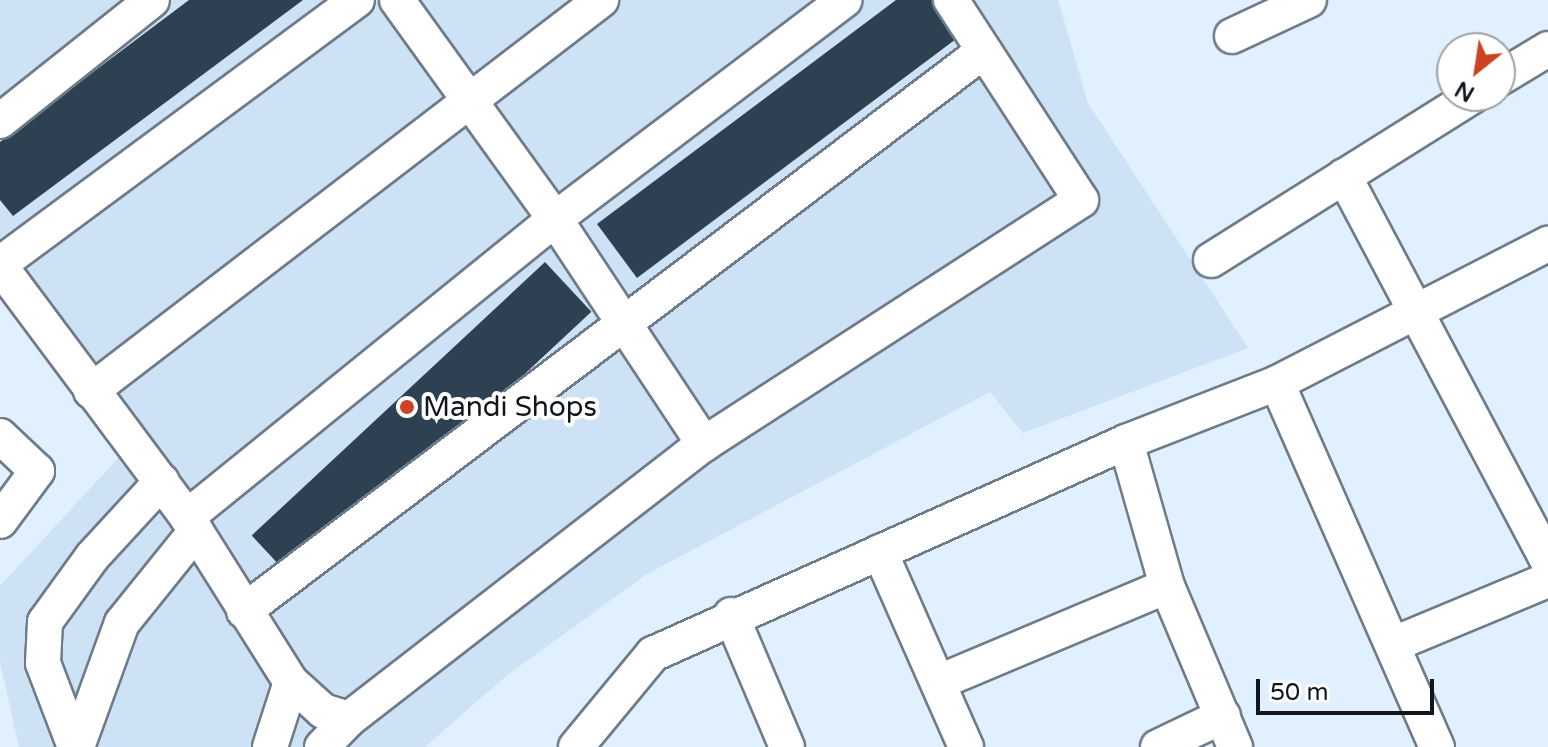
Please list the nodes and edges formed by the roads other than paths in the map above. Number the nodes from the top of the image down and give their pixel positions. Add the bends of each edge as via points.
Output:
1 (152, 0) edge
2 (357, 0) edge
3 (397, 0) edge
4 (601, 0) edge
5 (845, 0) edge
6 (951, 0) edge
7 (1309, 0) edge
8 (1232, 36) dead end
9 (1548, 49) edge
10 (984, 51) junction
11 (1516, 68) edge
12 (467, 101) junction
13 (1446, 112) edge
14 (0, 121) edge
15 (1344, 176) junction
16 (555, 219) junction
17 (1548, 244) edge
18 (1211, 260) dead end
19 (3, 275) edge
20 (1419, 313) junction
21 (624, 327) junction
22 (1277, 383) junction
23 (91, 391) junction
24 (0, 436) edge
25 (1126, 442) junction
26 (704, 444) junction
27 (162, 481) junction
28 (0, 521) edge
29 (191, 524) junction
30 (880, 552) junction
31 (1548, 561) edge
32 (1548, 580) edge
33 (1167, 586) junction
34 (244, 611) junction
35 (731, 615) junction
36 (1394, 644) junction
37 (291, 682) junction
38 (939, 682) junction
39 (349, 719) junction
40 (1229, 732) edge
41 (76, 747) edge
42 (270, 747) edge
43 (322, 747) edge
44 (576, 747) edge
45 (787, 747) edge
46 (966, 747) edge
47 (1158, 747) edge
48 (1437, 747) edge

1 - 14 street
2 - 19 street
3 - 12 street
4 - 12 street
5 - 16 street
6 - 10 street
7 - 8 street
9 - 11 street
10 - 21 street
10 - 26 street via 1081,200
12 - 16 street
12 - 23 street
13 - 15 street
15 - 18 street
15 - 20 street
16 - 21 street
16 - 29 street
17 - 20 street
19 - 23 street
20 - 22 street
20 - 31 street
21 - 26 street
21 - 34 street
22 - 25 street
22 - 36 street
23 - 27 street
24 - 28 street via 37,471
25 - 30 street
25 - 33 street
26 - 39 street
27 - 29 street
27 - 41 street via 92,557 45,622 43,663
29 - 34 street
29 - 41 street via 122,623
30 - 35 street
30 - 38 street
32 - 36 street
33 - 38 street
33 - 40 street
34 - 37 street
35 - 44 street via 653,654
35 - 45 street
36 - 48 street
37 - 39 street via 323,711
37 - 42 street
38 - 46 street
39 - 43 street
40 - 47 street

